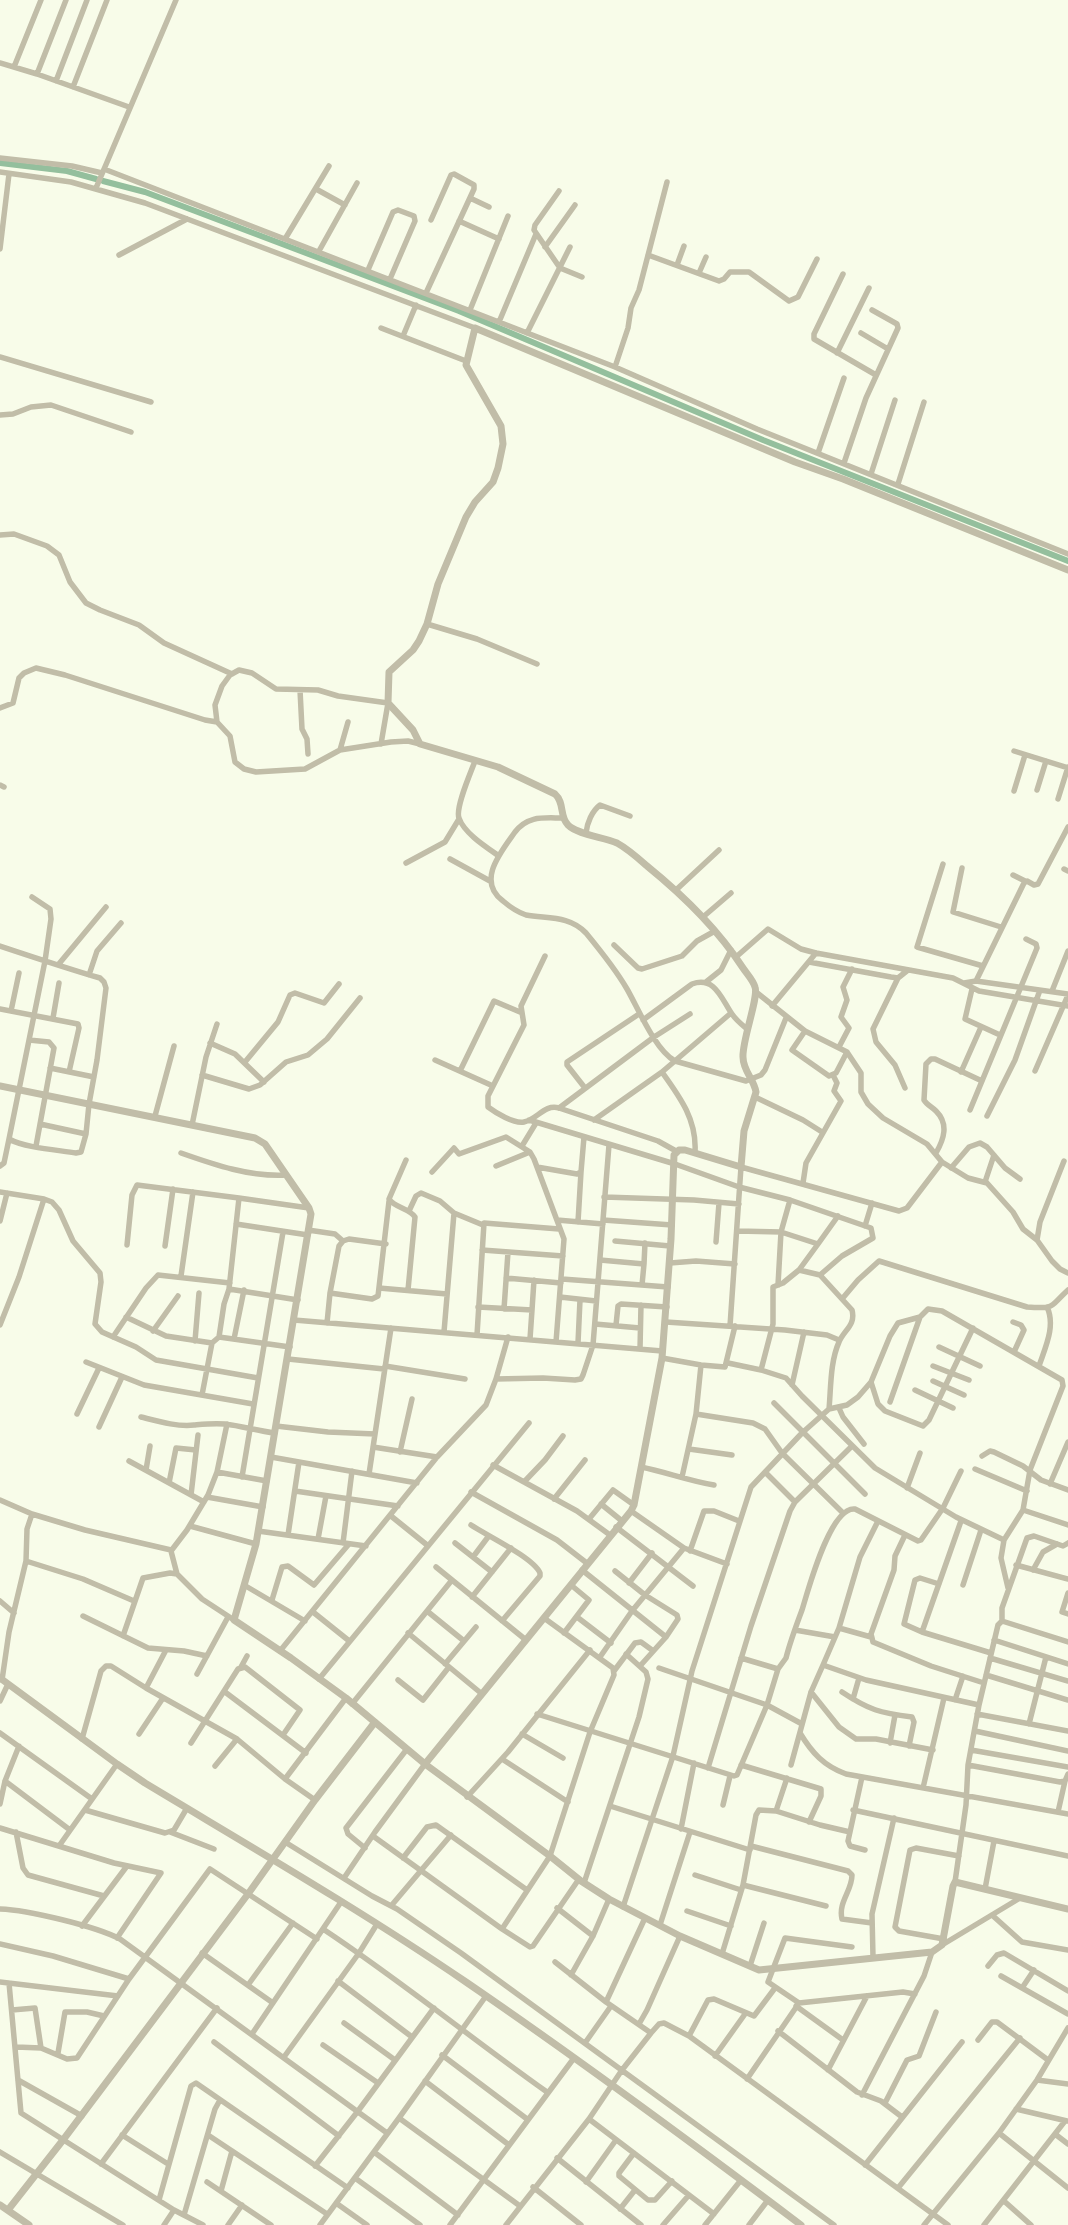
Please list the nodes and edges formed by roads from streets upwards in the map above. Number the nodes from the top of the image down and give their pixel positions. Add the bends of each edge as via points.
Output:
1 (41, 0) edge
2 (66, 0) edge
3 (87, 0) edge
4 (107, 0) edge
5 (176, 0) edge
6 (1, 63) edge
7 (14, 67) junction
8 (0, 71) edge
9 (37, 74) junction
10 (56, 81) junction
11 (73, 87) junction
12 (129, 107) junction
13 (0, 158) edge
14 (329, 166) dead end
15 (0, 172) edge
16 (102, 172) junction
17 (9, 174) junction
18 (668, 182) dead end
19 (357, 184) dead end
20 (97, 185) junction
21 (316, 189) junction
22 (558, 191) dead end
23 (470, 198) junction
24 (345, 205) junction
25 (575, 205) dead end
26 (489, 207) dead end
27 (508, 216) dead end
28 (187, 219) junction
29 (431, 220) dead end
30 (459, 221) junction
31 (536, 234) junction
32 (285, 239) junction
33 (499, 239) junction
34 (684, 246) dead end
35 (545, 247) junction
36 (570, 247) dead end
37 (0, 249) edge
38 (319, 252) junction
39 (119, 255) dead end
40 (648, 255) junction
41 (706, 257) dead end
42 (817, 259) dead end
43 (677, 265) junction
44 (560, 268) junction
45 (368, 270) junction
46 (699, 273) junction
47 (843, 274) dead end
48 (582, 277) dead end
49 (390, 279) junction
50 (869, 288) dead end
51 (426, 293) junction
52 (416, 305) junction
53 (470, 310) junction
54 (872, 310) dead end
55 (499, 322) junction
56 (381, 328) dead end
57 (474, 328) junction
58 (527, 333) junction
59 (861, 333) dead end
60 (403, 336) junction
61 (888, 349) junction
62 (837, 353) junction
63 (0, 357) edge
64 (466, 361) junction
65 (615, 367) junction
66 (876, 376) junction
67 (844, 378) dead end
68 (895, 400) dead end
69 (152, 402) dead end
70 (924, 402) dead end
71 (0, 415) edge
72 (131, 432) dead end
73 (818, 453) junction
74 (844, 463) junction
75 (871, 474) junction
76 (898, 484) junction
77 (0, 535) edge
78 (1068, 554) edge
79 (1068, 570) edge
80 (427, 624) junction
81 (537, 664) dead end
82 (232, 674) junction
83 (300, 690) junction
84 (388, 703) junction
85 (0, 708) edge
86 (217, 722) junction
87 (348, 722) dead end
88 (381, 744) junction
89 (420, 744) junction
90 (340, 750) junction
91 (1014, 751) dead end
92 (308, 754) dead end
93 (1025, 755) junction
94 (475, 761) junction
95 (1046, 761) junction
96 (1068, 768) edge
97 (1037, 790) dead end
98 (1014, 791) dead end
99 (1058, 798) dead end
100 (630, 816) dead end
101 (459, 818) junction
102 (563, 818) junction
103 (1068, 827) edge
104 (586, 833) junction
105 (719, 850) dead end
106 (499, 856) junction
107 (450, 859) dead end
108 (406, 863) dead end
109 (943, 864) dead end
110 (962, 868) dead end
111 (1013, 875) dead end
112 (490, 881) junction
113 (1026, 881) junction
114 (676, 890) junction
115 (731, 893) dead end
116 (32, 897) dead end
117 (106, 907) dead end
118 (703, 917) junction
119 (121, 923) dead end
120 (1001, 927) junction
121 (715, 931) junction
122 (1026, 939) dead end
123 (614, 945) dead end
124 (0, 946) edge
125 (731, 950) junction
126 (1068, 951) edge
127 (816, 953) junction
128 (545, 956) dead end
129 (736, 957) junction
130 (45, 961) junction
131 (809, 962) junction
132 (58, 965) junction
133 (983, 966) junction
134 (852, 969) junction
135 (908, 970) junction
136 (19, 973) dead end
137 (89, 975) junction
138 (898, 978) junction
139 (976, 981) junction
140 (706, 982) junction
141 (59, 983) dead end
142 (964, 983) junction
143 (339, 984) dead end
144 (1020, 987) junction
145 (972, 989) junction
146 (1040, 990) junction
147 (756, 992) junction
148 (1052, 992) junction
149 (1068, 994) edge
150 (1015, 997) junction
151 (360, 998) dead end
152 (1036, 1001) junction
153 (772, 1006) junction
154 (1066, 1006) edge
155 (0, 1009) edge
156 (11, 1011) junction
157 (520, 1012) junction
158 (731, 1013) junction
159 (639, 1014) junction
160 (690, 1014) dead end
161 (34, 1015) junction
162 (53, 1018) junction
163 (786, 1018) junction
164 (643, 1020) junction
165 (218, 1024) dead end
166 (981, 1027) junction
167 (747, 1029) junction
168 (805, 1031) junction
169 (1000, 1035) junction
170 (654, 1037) junction
171 (29, 1040) junction
172 (210, 1043) junction
173 (174, 1046) dead end
174 (839, 1048) junction
175 (847, 1052) junction
176 (435, 1060) dead end
177 (675, 1061) junction
178 (245, 1062) junction
179 (50, 1068) junction
180 (460, 1071) junction
181 (1035, 1071) dead end
182 (69, 1072) junction
183 (662, 1072) junction
184 (961, 1072) junction
185 (202, 1075) junction
186 (833, 1076) junction
187 (94, 1077) junction
188 (751, 1080) junction
189 (982, 1081) junction
190 (264, 1082) junction
191 (0, 1086) edge
192 (493, 1086) junction
193 (585, 1088) junction
194 (905, 1088) dead end
195 (18, 1090) junction
196 (45, 1095) junction
197 (755, 1097) junction
198 (89, 1104) junction
199 (559, 1108) junction
200 (970, 1110) dead end
201 (155, 1116) junction
202 (988, 1116) dead end
203 (529, 1120) junction
204 (594, 1120) junction
205 (536, 1123) junction
206 (40, 1124) junction
207 (192, 1125) junction
208 (822, 1132) junction
209 (86, 1134) junction
210 (584, 1137) junction
211 (9, 1139) junction
212 (610, 1145) junction
213 (36, 1146) junction
214 (522, 1146) junction
215 (676, 1151) junction
216 (530, 1152) junction
217 (695, 1152) junction
218 (181, 1153) dead end
219 (936, 1153) junction
220 (994, 1155) junction
221 (406, 1160) dead end
222 (1064, 1161) dead end
223 (942, 1162) junction
224 (675, 1164) junction
225 (0, 1166) edge
226 (496, 1166) dead end
227 (537, 1166) junction
228 (741, 1167) junction
229 (951, 1168) junction
230 (432, 1172) dead end
231 (581, 1172) junction
232 (286, 1175) junction
233 (1020, 1178) dead end
234 (985, 1182) junction
235 (803, 1183) junction
236 (739, 1187) junction
237 (173, 1189) junction
238 (0, 1192) edge
239 (193, 1192) junction
240 (7, 1193) junction
241 (604, 1197) junction
242 (239, 1198) junction
243 (44, 1199) junction
244 (790, 1200) junction
245 (389, 1201) junction
246 (673, 1201) junction
247 (719, 1203) junction
248 (872, 1203) junction
249 (739, 1204) junction
250 (309, 1208) junction
251 (409, 1211) junction
252 (454, 1213) junction
253 (838, 1216) junction
254 (557, 1220) junction
255 (0, 1221) edge
256 (578, 1222) junction
257 (603, 1222) junction
258 (236, 1224) junction
259 (483, 1225) junction
260 (672, 1225) junction
261 (865, 1226) junction
262 (559, 1229) junction
263 (737, 1231) junction
264 (283, 1232) junction
265 (781, 1232) junction
266 (308, 1233) junction
267 (342, 1240) junction
268 (1038, 1240) junction
269 (615, 1241) dead end
270 (716, 1242) dead end
271 (645, 1243) junction
272 (386, 1244) junction
273 (818, 1244) junction
274 (126, 1245) dead end
275 (165, 1246) dead end
276 (670, 1246) junction
277 (482, 1250) junction
278 (508, 1252) junction
279 (563, 1256) junction
280 (600, 1260) junction
281 (670, 1263) junction
282 (644, 1264) junction
283 (736, 1264) junction
284 (799, 1270) junction
285 (1068, 1273) edge
286 (820, 1275) junction
287 (181, 1276) junction
288 (506, 1278) junction
289 (534, 1280) junction
290 (562, 1281) junction
291 (598, 1282) junction
292 (642, 1285) junction
293 (778, 1285) junction
294 (229, 1286) junction
295 (668, 1287) junction
296 (380, 1288) junction
297 (244, 1290) junction
298 (408, 1290) junction
299 (1068, 1290) edge
300 (199, 1293) dead end
301 (330, 1293) junction
302 (447, 1294) junction
303 (272, 1295) junction
304 (178, 1296) dead end
305 (560, 1297) junction
306 (842, 1299) junction
307 (298, 1300) junction
308 (580, 1300) junction
309 (596, 1301) junction
310 (641, 1305) junction
311 (478, 1307) junction
312 (667, 1307) junction
313 (1047, 1308) junction
314 (504, 1309) junction
315 (532, 1310) junction
316 (126, 1317) junction
317 (920, 1317) junction
318 (294, 1320) junction
319 (666, 1322) junction
320 (1013, 1322) dead end
321 (327, 1323) junction
322 (595, 1324) junction
323 (0, 1325) edge
324 (616, 1326) junction
325 (733, 1326) junction
326 (391, 1328) junction
327 (640, 1328) junction
328 (973, 1328) junction
329 (771, 1329) junction
330 (153, 1331) junction
331 (444, 1332) junction
332 (804, 1332) junction
333 (477, 1335) junction
334 (113, 1337) junction
335 (219, 1337) junction
336 (508, 1337) junction
337 (234, 1339) junction
338 (530, 1339) junction
339 (194, 1340) junction
340 (839, 1340) junction
341 (556, 1342) junction
342 (212, 1343) junction
343 (578, 1343) junction
344 (263, 1344) junction
345 (593, 1345) junction
346 (290, 1347) junction
347 (939, 1347) dead end
348 (640, 1349) junction
349 (1014, 1352) junction
350 (662, 1354) junction
351 (959, 1356) junction
352 (288, 1359) junction
353 (86, 1362) dead end
354 (728, 1363) junction
355 (701, 1365) junction
356 (933, 1366) dead end
357 (980, 1366) dead end
358 (1039, 1366) junction
359 (100, 1368) junction
360 (208, 1368) junction
361 (385, 1368) junction
362 (761, 1370) junction
363 (952, 1372) junction
364 (122, 1377) junction
365 (258, 1378) junction
366 (465, 1378) dead end
367 (496, 1379) junction
368 (969, 1380) dead end
369 (933, 1381) dead end
370 (871, 1382) junction
371 (792, 1385) junction
372 (945, 1386) junction
373 (915, 1390) dead end
374 (202, 1395) junction
375 (964, 1395) dead end
376 (412, 1399) dead end
377 (938, 1401) junction
378 (890, 1402) dead end
379 (774, 1403) dead end
380 (253, 1404) junction
381 (839, 1408) junction
382 (954, 1408) dead end
383 (829, 1409) junction
384 (77, 1414) dead end
385 (696, 1414) junction
386 (821, 1416) junction
387 (141, 1417) dead end
388 (529, 1423) dead end
389 (227, 1424) junction
390 (99, 1427) dead end
391 (276, 1429) junction
392 (251, 1430) junction
393 (802, 1433) junction
394 (375, 1434) junction
395 (198, 1435) dead end
396 (563, 1436) dead end
397 (1068, 1442) edge
398 (864, 1444) dead end
399 (150, 1446) dead end
400 (373, 1447) junction
401 (851, 1447) junction
402 (688, 1449) junction
403 (196, 1450) junction
404 (400, 1452) junction
405 (782, 1453) junction
406 (920, 1453) dead end
407 (732, 1455) dead end
408 (1066, 1455) edge
409 (982, 1456) dead end
410 (271, 1457) junction
411 (437, 1458) junction
412 (585, 1460) dead end
413 (129, 1461) dead end
414 (299, 1462) junction
415 (493, 1465) junction
416 (834, 1465) junction
417 (641, 1467) junction
418 (975, 1468) dead end
419 (146, 1470) junction
420 (1030, 1470) junction
421 (352, 1471) junction
422 (961, 1471) dead end
423 (217, 1472) junction
424 (765, 1472) junction
425 (369, 1474) junction
426 (242, 1477) junction
427 (682, 1477) junction
428 (267, 1481) junction
429 (524, 1482) junction
430 (169, 1483) junction
431 (417, 1483) junction
432 (1050, 1484) junction
433 (714, 1485) dead end
434 (814, 1485) junction
435 (907, 1488) junction
436 (1068, 1490) edge
437 (295, 1491) junction
438 (1027, 1491) junction
439 (471, 1492) junction
440 (865, 1494) dead end
441 (191, 1495) junction
442 (326, 1496) junction
443 (348, 1499) junction
444 (554, 1499) junction
445 (0, 1500) edge
446 (205, 1500) junction
447 (795, 1502) junction
448 (601, 1504) junction
449 (398, 1506) junction
450 (263, 1507) junction
451 (632, 1508) junction
452 (943, 1508) junction
453 (1023, 1510) junction
454 (843, 1513) junction
455 (32, 1514) junction
456 (390, 1516) junction
457 (588, 1519) junction
458 (878, 1520) junction
459 (622, 1521) junction
460 (739, 1521) junction
461 (961, 1521) junction
462 (471, 1525) dead end
463 (1068, 1525) edge
464 (190, 1526) junction
465 (616, 1527) junction
466 (981, 1530) junction
467 (258, 1531) junction
468 (288, 1535) junction
469 (610, 1535) junction
470 (905, 1535) junction
471 (488, 1537) junction
472 (318, 1539) junction
473 (1004, 1540) junction
474 (346, 1543) junction
475 (455, 1543) dead end
476 (1068, 1543) edge
477 (256, 1544) junction
478 (1057, 1544) junction
479 (427, 1545) junction
480 (366, 1546) junction
481 (511, 1548) junction
482 (687, 1549) junction
483 (171, 1550) junction
484 (652, 1553) junction
485 (473, 1557) junction
486 (26, 1561) junction
487 (588, 1564) junction
488 (727, 1564) junction
489 (1016, 1565) junction
490 (668, 1566) junction
491 (436, 1567) dead end
492 (582, 1570) junction
493 (1033, 1570) junction
494 (615, 1571) dead end
495 (492, 1572) junction
496 (177, 1574) junction
497 (1068, 1578) edge
498 (452, 1580) junction
499 (629, 1583) junction
500 (244, 1584) junction
501 (939, 1584) junction
502 (571, 1585) junction
503 (963, 1585) dead end
504 (693, 1586) dead end
505 (1008, 1588) junction
506 (1068, 1593) edge
507 (645, 1595) junction
508 (472, 1597) junction
509 (272, 1600) junction
510 (0, 1601) edge
511 (134, 1601) junction
512 (427, 1611) junction
513 (632, 1611) junction
514 (313, 1612) junction
515 (14, 1613) junction
516 (1068, 1614) edge
517 (82, 1616) dead end
518 (577, 1617) junction
519 (544, 1618) junction
520 (231, 1619) junction
521 (305, 1621) junction
522 (502, 1621) junction
523 (1002, 1621) junction
524 (476, 1627) dead end
525 (839, 1628) junction
526 (795, 1630) junction
527 (922, 1632) junction
528 (408, 1633) junction
529 (564, 1633) junction
530 (123, 1636) junction
531 (666, 1637) junction
532 (835, 1637) junction
533 (871, 1637) junction
534 (348, 1640) junction
535 (526, 1640) junction
536 (994, 1640) junction
537 (464, 1641) junction
538 (1068, 1642) edge
539 (611, 1643) junction
540 (166, 1650) junction
541 (590, 1650) junction
542 (652, 1650) junction
543 (280, 1651) junction
544 (626, 1654) junction
545 (991, 1655) junction
546 (207, 1656) junction
547 (247, 1656) dead end
548 (600, 1657) junction
549 (1046, 1657) junction
550 (741, 1658) junction
551 (1068, 1664) edge
552 (447, 1665) junction
553 (822, 1665) junction
554 (640, 1666) junction
555 (241, 1667) junction
556 (659, 1668) dead end
557 (778, 1669) junction
558 (614, 1671) junction
559 (1042, 1673) junction
560 (197, 1674) dead end
561 (986, 1675) junction
562 (963, 1676) junction
563 (319, 1678) junction
564 (859, 1678) junction
565 (690, 1679) junction
566 (398, 1680) dead end
567 (3, 1681) edge
568 (1068, 1681) edge
569 (984, 1683) junction
570 (146, 1688) junction
571 (1037, 1690) junction
572 (225, 1692) junction
573 (811, 1692) junction
574 (842, 1692) dead end
575 (730, 1693) junction
576 (482, 1694) junction
577 (163, 1698) junction
578 (346, 1698) junction
579 (944, 1698) junction
580 (853, 1699) junction
581 (956, 1700) junction
582 (1068, 1700) edge
583 (0, 1701) edge
584 (352, 1704) junction
585 (767, 1705) junction
586 (979, 1705) junction
587 (537, 1714) junction
588 (978, 1714) junction
589 (895, 1715) junction
590 (206, 1721) junction
591 (375, 1722) junction
592 (802, 1724) junction
593 (1029, 1724) junction
594 (975, 1731) junction
595 (1068, 1731) edge
596 (590, 1732) junction
597 (0, 1733) edge
598 (800, 1733) junction
599 (138, 1734) dead end
600 (522, 1734) junction
601 (283, 1735) junction
602 (82, 1739) junction
603 (237, 1739) junction
604 (191, 1743) dead end
605 (890, 1743) junction
606 (630, 1744) junction
607 (19, 1746) junction
608 (909, 1746) junction
609 (407, 1749) junction
610 (933, 1750) junction
611 (972, 1750) junction
612 (1068, 1750) edge
613 (306, 1753) junction
614 (672, 1756) junction
615 (563, 1758) dead end
616 (502, 1759) junction
617 (694, 1763) junction
618 (117, 1764) junction
619 (425, 1764) junction
620 (741, 1765) junction
621 (791, 1765) dead end
622 (968, 1765) junction
623 (215, 1766) dead end
624 (1068, 1767) edge
625 (708, 1768) junction
626 (1068, 1774) edge
627 (730, 1776) junction
628 (862, 1777) junction
629 (787, 1778) junction
630 (285, 1780) junction
631 (6, 1781) junction
632 (1065, 1781) junction
633 (923, 1788) junction
634 (967, 1796) junction
635 (467, 1797) junction
636 (92, 1799) junction
637 (315, 1800) junction
638 (568, 1802) junction
639 (0, 1804) edge
640 (722, 1805) dead end
641 (610, 1806) junction
642 (187, 1808) junction
643 (84, 1810) junction
644 (853, 1810) junction
645 (776, 1811) junction
646 (1058, 1812) junction
647 (1068, 1814) edge
648 (894, 1818) junction
649 (653, 1819) junction
650 (809, 1822) junction
651 (0, 1828) edge
652 (681, 1829) junction
653 (70, 1830) junction
654 (16, 1832) junction
655 (170, 1832) junction
656 (690, 1832) junction
657 (850, 1832) junction
658 (962, 1834) junction
659 (372, 1836) junction
660 (451, 1836) junction
661 (994, 1841) junction
662 (285, 1842) junction
663 (59, 1846) junction
664 (364, 1848) junction
665 (751, 1848) junction
666 (214, 1850) dead end
667 (865, 1850) dead end
668 (550, 1856) junction
669 (959, 1856) junction
670 (1068, 1856) edge
671 (403, 1858) junction
672 (272, 1859) junction
673 (127, 1866) junction
674 (421, 1871) junction
675 (695, 1876) dead end
676 (344, 1878) junction
677 (581, 1881) junction
678 (955, 1882) junction
679 (742, 1888) junction
680 (985, 1889) junction
681 (527, 1890) junction
682 (248, 1894) junction
683 (104, 1896) junction
684 (1020, 1898) junction
685 (609, 1899) junction
686 (341, 1902) junction
687 (390, 1906) junction
688 (826, 1906) dead end
689 (623, 1907) junction
690 (557, 1908) junction
691 (0, 1909) edge
692 (1068, 1910) edge
693 (687, 1911) dead end
694 (992, 1915) junction
695 (645, 1918) junction
696 (293, 1923) junction
697 (764, 1923) dead end
698 (872, 1923) junction
699 (377, 1924) junction
700 (660, 1925) junction
701 (82, 1926) junction
702 (731, 1926) junction
703 (502, 1929) junction
704 (323, 1930) junction
705 (593, 1936) junction
706 (680, 1936) junction
707 (117, 1938) junction
708 (317, 1939) junction
709 (943, 1942) junction
710 (0, 1944) edge
711 (852, 1946) dead end
712 (1068, 1950) edge
713 (932, 1952) junction
714 (202, 1953) junction
715 (359, 1953) junction
716 (722, 1954) junction
717 (873, 1957) junction
718 (145, 1959) junction
719 (555, 1962) dead end
720 (750, 1966) junction
721 (988, 1966) dead end
722 (771, 1969) junction
723 (1034, 1970) junction
724 (571, 1976) junction
725 (1001, 1976) dead end
726 (130, 1979) junction
727 (338, 1981) junction
728 (0, 1982) edge
729 (9, 1983) junction
730 (180, 1984) junction
731 (248, 1985) junction
732 (775, 1988) junction
733 (1022, 1988) junction
734 (1068, 1991) edge
735 (914, 1994) junction
736 (118, 1996) junction
737 (486, 1996) junction
738 (867, 1996) junction
739 (273, 2003) junction
740 (608, 2004) junction
741 (798, 2005) junction
742 (216, 2008) junction
743 (434, 2008) junction
744 (12, 2010) junction
745 (936, 2012) dead end
746 (745, 2014) junction
747 (1068, 2014) edge
748 (104, 2016) junction
749 (344, 2023) dead end
750 (638, 2024) junction
751 (1068, 2028) edge
752 (461, 2030) junction
753 (778, 2031) junction
754 (650, 2033) junction
755 (252, 2034) junction
756 (688, 2036) junction
757 (412, 2037) junction
758 (1020, 2038) junction
759 (843, 2040) junction
760 (978, 2040) dead end
761 (214, 2042) dead end
762 (962, 2042) dead end
763 (585, 2043) junction
764 (323, 2045) dead end
765 (16, 2047) junction
766 (41, 2048) junction
767 (58, 2053) junction
768 (442, 2056) junction
769 (715, 2056) junction
770 (284, 2057) junction
771 (574, 2058) junction
772 (395, 2060) junction
773 (1048, 2060) junction
774 (622, 2070) junction
775 (828, 2070) junction
776 (747, 2079) junction
777 (18, 2080) junction
778 (1037, 2080) junction
779 (425, 2081) junction
780 (378, 2083) junction
781 (612, 2083) junction
782 (1068, 2084) edge
783 (547, 2092) junction
784 (862, 2095) junction
785 (220, 2100) junction
786 (885, 2104) junction
787 (1016, 2109) junction
788 (358, 2111) junction
789 (82, 2116) junction
790 (902, 2117) junction
791 (399, 2118) junction
792 (528, 2118) junction
793 (588, 2119) junction
794 (1067, 2121) edge
795 (387, 2133) junction
796 (999, 2133) junction
797 (1055, 2134) junction
798 (122, 2135) junction
799 (208, 2135) junction
800 (339, 2136) junction
801 (64, 2140) junction
802 (616, 2140) junction
803 (1068, 2144) edge
804 (509, 2145) junction
805 (232, 2151) junction
806 (0, 2152) edge
807 (374, 2152) junction
808 (634, 2153) junction
809 (557, 2158) junction
810 (1034, 2161) junction
811 (102, 2164) junction
812 (168, 2164) junction
813 (865, 2165) junction
814 (315, 2166) junction
815 (36, 2174) junction
816 (355, 2178) junction
817 (741, 2180) junction
818 (483, 2181) junction
819 (672, 2181) junction
820 (206, 2182) dead end
821 (586, 2182) junction
822 (348, 2188) junction
823 (533, 2188) junction
824 (898, 2188) junction
825 (1068, 2188) edge
826 (635, 2190) junction
827 (221, 2191) junction
828 (689, 2195) junction
829 (159, 2200) junction
830 (768, 2200) junction
831 (1004, 2202) junction
832 (336, 2203) junction
833 (0, 2205) edge
834 (242, 2205) junction
835 (520, 2206) junction
836 (620, 2209) junction
837 (8, 2210) junction
838 (174, 2210) junction
839 (327, 2214) junction
840 (714, 2214) junction
841 (932, 2214) junction
842 (184, 2215) junction
843 (458, 2215) junction
844 (29, 2225) edge
845 (123, 2225) edge
846 (164, 2225) edge
847 (203, 2225) edge
848 (228, 2225) edge
849 (270, 2225) edge
850 (320, 2225) edge
851 (367, 2225) edge
852 (420, 2225) edge
853 (450, 2225) edge
854 (506, 2225) edge
855 (581, 2225) edge
856 (641, 2225) edge
857 (663, 2225) edge
858 (705, 2225) edge
859 (749, 2225) edge
860 (801, 2225) edge
861 (834, 2225) edge
862 (924, 2225) edge
863 (948, 2225) edge
864 (984, 2225) edge
865 (1031, 2225) edge

1 - 7 street
2 - 9 street
3 - 10 street
4 - 11 street
5 - 12 street
6 - 7 street
6 - 8 street
7 - 9 street
9 - 10 street
10 - 11 street
11 - 12 street
12 - 16 street
13 - 16 street
14 - 21 street
15 - 17 street
16 - 20 street
16 - 32 street
17 - 20 street
17 - 37 street
18 - 40 street
19 - 24 street
20 - 28 street
21 - 24 street
21 - 32 street
22 - 31 street via 535,225
23 - 26 street
23 - 29 street via 474,185 451,174
23 - 30 street
24 - 38 street
25 - 35 street
27 - 33 street
28 - 39 street
28 - 52 street
30 - 33 street
30 - 51 street
31 - 35 street
31 - 55 street
32 - 38 street
33 - 53 street
34 - 43 street
35 - 44 street
36 - 44 street
38 - 45 street
40 - 43 street
40 - 65 street
41 - 46 street
42 - 46 street via 798,297 791,301 748,272 730,272 722,281
43 - 46 street
44 - 48 street
44 - 58 street
45 - 49 street
45 - 49 street via 394,212 398,210 414,216 415,221
47 - 62 street via 814,336 817,342
49 - 51 street
50 - 62 street
51 - 53 street
52 - 57 street
52 - 60 street
53 - 55 street
54 - 61 street via 898,326
55 - 58 street
56 - 60 street
57 - 64 street
57 - 79 street via 795,462
58 - 65 street
59 - 61 street
60 - 64 street
61 - 66 street
62 - 66 street
63 - 69 street
64 - 80 street via 468,371 501,426 503,444 495,477 466,517 438,584
65 - 73 street
66 - 74 street
67 - 73 street
68 - 75 street
70 - 76 street
71 - 72 street via 51,405
73 - 74 street
74 - 75 street
75 - 76 street
76 - 78 street
77 - 82 street via 14,534 47,546 59,555 70,582 86,603 139,624 164,643
80 - 81 street via 477,639
80 - 84 street via 414,650 389,672
82 - 83 street via 244,670 276,689
82 - 86 street via 217,696
83 - 84 street via 318,690
83 - 92 street via 302,728
84 - 88 street
84 - 89 street via 414,730
85 - 86 street via 13,703 19,678 36,668
86 - 90 street via 230,736 235,762 251,771 305,770
87 - 90 street
88 - 89 street via 408,741
88 - 90 street
89 - 94 street
91 - 93 street
93 - 95 street
93 - 98 street
94 - 101 street via 459,808
94 - 102 street via 555,794 561,801
95 - 96 street
95 - 97 street
96 - 99 street
100 - 104 street via 600,805 587,824
101 - 106 street via 477,840
101 - 108 street via 445,842
102 - 104 street via 570,827
102 - 106 street via 526,821
103 - 113 street via 1038,884
104 - 114 street via 618,844
105 - 114 street
106 - 112 street via 492,868
107 - 112 street
109 - 133 street via 917,947
110 - 120 street via 953,912
111 - 113 street
112 - 159 street via 494,893 516,911 559,918 585,932 626,987
113 - 120 street
114 - 118 street
115 - 118 street
116 - 130 street via 52,913
117 - 132 street
118 - 121 street
119 - 137 street via 97,951
120 - 133 street
121 - 123 street via 697,941 682,956 642,970
121 - 125 street
122 - 144 street via 1038,947
124 - 130 street
125 - 129 street
125 - 140 street via 721,970
126 - 148 street
127 - 129 street via 795,946 768,929
127 - 131 street
127 - 135 street
128 - 157 street
129 - 147 street
130 - 132 street
130 - 161 street
131 - 134 street
131 - 153 street
132 - 137 street
133 - 139 street
134 - 138 street
134 - 174 street via 843,987 847,1000 842,1017 849,1028
135 - 138 street
135 - 142 street
136 - 156 street
137 - 187 street via 100,978 106,988
138 - 194 street via 873,1029 876,1042 895,1065
139 - 142 street
139 - 144 street
140 - 158 street via 716,988
140 - 164 street via 692,984
141 - 162 street
142 - 145 street
143 - 178 street via 324,1003 295,993 290,995 278,1022
144 - 146 street
144 - 150 street
145 - 150 street
145 - 166 street via 966,1019
146 - 148 street
146 - 152 street
147 - 153 street
147 - 167 street
148 - 149 street
149 - 154 street
150 - 152 street
150 - 169 street
151 - 190 street via 318,1047 308,1055 286,1062
152 - 154 street
152 - 202 street via 1015,1060
153 - 163 street
154 - 181 street
155 - 156 street
156 - 161 street
157 - 180 street via 494,1001
157 - 192 street via 524,1025
158 - 167 street
158 - 177 street
159 - 164 street
159 - 193 street via 568,1062
160 - 170 street
161 - 162 street
161 - 171 street
162 - 182 street via 78,1024
163 - 168 street
163 - 188 street via 765,1070
164 - 170 street
165 - 172 street
166 - 169 street
166 - 184 street
167 - 188 street via 742,1056
168 - 174 street
168 - 186 street via 793,1052
169 - 189 street
170 - 177 street
170 - 193 street
171 - 179 street via 53,1045
171 - 195 street
172 - 178 street via 230,1050
172 - 185 street
173 - 201 street
174 - 175 street
175 - 186 street
175 - 219 street via 861,1074 862,1092 868,1104 882,1118 927,1144
176 - 180 street
177 - 183 street
177 - 188 street
178 - 190 street
179 - 182 street
179 - 196 street
180 - 192 street
182 - 187 street
183 - 204 street
183 - 217 street via 693,1124
184 - 189 street
184 - 219 street via 935,1059 925,1067 924,1100 940,1116 944,1129 944,1140
185 - 190 street via 249,1089
185 - 207 street
186 - 208 street via 837,1083 834,1091 841,1100
187 - 198 street
188 - 197 street via 756,1088
189 - 200 street
191 - 195 street
192 - 203 street via 488,1096 488,1107 517,1122
193 - 199 street
195 - 196 street
195 - 211 street
196 - 198 street
196 - 206 street
197 - 208 street
197 - 228 street via 744,1131
198 - 201 street
198 - 209 street
199 - 203 street via 550,1107
199 - 204 street
201 - 207 street
203 - 205 street
204 - 215 street via 658,1140
205 - 210 street
205 - 214 street
206 - 209 street
206 - 213 street
207 - 232 street via 260,1140
208 - 235 street via 806,1163
209 - 213 street via 83,1150 76,1154
210 - 212 street
210 - 231 street
211 - 213 street
211 - 225 street via 4,1163
212 - 224 street
212 - 241 street
214 - 216 street
214 - 230 street via 509,1138 501,1138 459,1154 454,1148
215 - 217 street
215 - 224 street
216 - 226 street
216 - 227 street
217 - 228 street
218 - 232 street via 217,1166 263,1175
219 - 223 street
220 - 229 street via 984,1145 975,1144
220 - 233 street
220 - 234 street
221 - 245 street
222 - 268 street via 1040,1222
223 - 229 street
223 - 248 street via 907,1208 899,1211
224 - 236 street
224 - 246 street
227 - 231 street
227 - 254 street
228 - 235 street
228 - 236 street
229 - 234 street via 968,1178
231 - 256 street
232 - 250 street
234 - 268 street via 1013,1212 1023,1229
235 - 248 street
236 - 244 street
236 - 249 street
237 - 239 street
237 - 274 street via 137,1185
237 - 275 street
238 - 240 street
239 - 242 street
239 - 287 street
240 - 243 street
240 - 255 street
241 - 246 street
241 - 257 street
242 - 250 street
242 - 258 street
243 - 323 street
243 - 334 street via 59,1210 73,1241 97,1268 102,1282 95,1324
244 - 253 street
244 - 265 street
245 - 251 street
245 - 272 street
246 - 247 street
246 - 260 street
247 - 249 street
247 - 270 street
248 - 261 street
249 - 263 street
250 - 266 street
251 - 252 street via 421,1193 440,1201
251 - 298 street via 415,1217
252 - 259 street
252 - 302 street
253 - 261 street
253 - 273 street
254 - 256 street
254 - 262 street
256 - 257 street
257 - 260 street
257 - 280 street
258 - 264 street
258 - 294 street
259 - 262 street via 488,1222
259 - 277 street
260 - 276 street
261 - 286 street via 873,1230 873,1238 842,1256
262 - 279 street via 564,1239
263 - 265 street
263 - 283 street
264 - 266 street
264 - 303 street
265 - 273 street
265 - 293 street
266 - 267 street via 335,1234
266 - 307 street
267 - 272 street
267 - 301 street
268 - 285 street via 1052,1261
269 - 271 street
271 - 276 street
271 - 282 street
272 - 296 street
273 - 284 street
276 - 281 street
277 - 278 street
277 - 311 street
278 - 279 street
278 - 288 street
279 - 290 street
280 - 282 street
280 - 291 street
281 - 283 street
281 - 295 street
282 - 292 street
283 - 325 street
284 - 286 street
284 - 293 street
286 - 306 street
287 - 294 street
287 - 316 street via 158,1274
288 - 289 street
288 - 314 street
289 - 290 street
289 - 315 street
290 - 291 street
290 - 305 street
291 - 292 street
291 - 309 street
292 - 295 street
293 - 329 street via 773,1286
294 - 297 street
294 - 335 street
295 - 312 street
296 - 298 street
296 - 301 street via 378,1296 372,1299
297 - 303 street
297 - 337 street
298 - 302 street
299 - 313 street via 1055,1305
300 - 339 street
301 - 321 street
302 - 331 street
303 - 307 street
303 - 344 street
304 - 330 street
305 - 308 street
305 - 341 street
306 - 313 street via 879,1261 1016,1304
306 - 340 street via 852,1310 853,1320
307 - 318 street
308 - 309 street
308 - 343 street
309 - 322 street
310 - 312 street
310 - 324 street via 619,1305
310 - 327 street
311 - 314 street
311 - 333 street
312 - 319 street
313 - 358 street via 1050,1330
314 - 315 street
315 - 338 street
316 - 330 street
316 - 334 street
317 - 328 street via 928,1309 934,1309
317 - 370 street via 898,1323
317 - 378 street
318 - 321 street
318 - 346 street
319 - 325 street
319 - 350 street
320 - 349 street via 1024,1330
321 - 326 street
322 - 324 street
322 - 345 street
324 - 327 street
325 - 329 street
325 - 354 street
326 - 331 street
326 - 361 street
327 - 348 street
328 - 349 street
328 - 351 street
329 - 332 street
329 - 362 street
330 - 339 street
331 - 333 street
332 - 340 street
332 - 371 street
333 - 336 street
334 - 360 street via 156,1360
335 - 337 street
335 - 342 street
336 - 338 street
336 - 367 street
337 - 344 street
338 - 341 street
339 - 342 street
340 - 383 street
341 - 343 street
342 - 360 street
343 - 345 street
344 - 346 street
344 - 365 street
345 - 348 street
345 - 367 street via 581,1379
346 - 352 street
347 - 351 street
348 - 350 street
349 - 358 street
350 - 355 street
350 - 417 street
351 - 357 street
351 - 363 street
352 - 361 street
352 - 391 street
353 - 359 street
354 - 355 street via 722,1368
354 - 362 street
355 - 385 street
356 - 363 street
358 - 420 street via 1063,1383
359 - 364 street
359 - 384 street
360 - 365 street
360 - 374 street
361 - 366 street
361 - 394 street
362 - 371 street via 783,1376
363 - 368 street
363 - 372 street
364 - 374 street via 144,1385
364 - 390 street
365 - 380 street
367 - 411 street via 486,1404
369 - 372 street
370 - 377 street via 878,1404 885,1411 920,1426 929,1420
370 - 381 street via 853,1402
371 - 386 street
372 - 375 street
372 - 377 street
373 - 377 street
374 - 380 street
376 - 404 street
377 - 382 street
379 - 393 street
380 - 392 street
381 - 383 street
381 - 398 street
383 - 386 street
385 - 402 street
385 - 405 street via 757,1424 765,1429
386 - 393 street
386 - 401 street
387 - 389 street via 193,1425
388 - 415 street
389 - 392 street
389 - 423 street
391 - 392 street
391 - 394 street
391 - 410 street
392 - 426 street
393 - 405 street
393 - 416 street
394 - 400 street
395 - 403 street
396 - 429 street
397 - 408 street
399 - 419 street
400 - 404 street
400 - 425 street
401 - 416 street
401 - 435 street via 875,1468
402 - 407 street
402 - 427 street
403 - 430 street via 176,1448
403 - 441 street
404 - 411 street
405 - 424 street
405 - 434 street
406 - 435 street
408 - 432 street
409 - 420 street via 994,1452
410 - 414 street
410 - 428 street
411 - 431 street
412 - 444 street
413 - 419 street
414 - 421 street
414 - 437 street
415 - 429 street
415 - 439 street
416 - 434 street
416 - 440 street
417 - 427 street
417 - 451 street
418 - 438 street
419 - 430 street
420 - 432 street
420 - 438 street
421 - 425 street
421 - 443 street
422 - 452 street
423 - 426 street
423 - 446 street
424 - 447 street
424 - 460 street via 751,1488
425 - 431 street
426 - 428 street
427 - 433 street
428 - 450 street
429 - 444 street
430 - 441 street
431 - 449 street
432 - 436 street
434 - 447 street
434 - 454 street
435 - 452 street
437 - 442 street
437 - 468 street
438 - 453 street
439 - 479 street
439 - 487 street via 542,1531
441 - 446 street
442 - 443 street
442 - 472 street
443 - 449 street
443 - 474 street
444 - 457 street
445 - 455 street
446 - 450 street
446 - 464 street
447 - 550 street via 784,1526
448 - 451 street via 613,1490
448 - 457 street
448 - 459 street
449 - 456 street
450 - 467 street
451 - 459 street
451 - 482 street
452 - 461 street
452 - 470 street via 921,1540
453 - 463 street
453 - 473 street
454 - 458 street via 854,1509
454 - 526 street via 818,1557
455 - 483 street
455 - 486 street via 27,1529
456 - 479 street
456 - 480 street
457 - 469 street
458 - 470 street
458 - 525 street via 860,1557
459 - 465 street
460 - 482 street via 714,1510 704,1511
460 - 488 street
461 - 466 street
461 - 501 street
462 - 471 street
464 - 477 street
464 - 483 street
465 - 469 street
465 - 484 street
466 - 473 street
466 - 503 street
467 - 468 street
467 - 477 street
468 - 472 street
469 - 487 street
470 - 533 street via 895,1556 894,1570
471 - 481 street
471 - 485 street
472 - 474 street
473 - 505 street via 1001,1558
474 - 480 street
474 - 509 street via 314,1585 288,1566 282,1568
475 - 485 street
476 - 478 street via 1063,1546
477 - 500 street
478 - 489 street via 1034,1536 1027,1538
478 - 493 street via 1043,1552
479 - 534 street
480 - 514 street
481 - 495 street
481 - 522 street via 538,1569 540,1576
482 - 488 street
482 - 490 street
483 - 496 street
484 - 490 street
484 - 499 street
485 - 495 street
486 - 511 street via 83,1579
486 - 515 street
487 - 492 street
488 - 565 street
489 - 493 street
489 - 505 street
490 - 504 street
490 - 507 street
491 - 498 street
492 - 502 street
492 - 513 street
493 - 497 street
494 - 499 street
495 - 508 street
496 - 511 street via 143,1578
496 - 520 street via 202,1599
498 - 508 street
498 - 512 street
499 - 507 street
500 - 509 street
500 - 520 street
501 - 527 street
501 - 527 street via 920,1578 915,1580 904,1624
502 - 518 street via 589,1600
502 - 519 street
505 - 523 street
506 - 516 street via 1062,1612
507 - 513 street
507 - 531 street via 677,1615 677,1623
508 - 522 street
509 - 521 street
510 - 515 street
511 - 530 street
512 - 528 street
512 - 537 street
513 - 531 street
513 - 539 street
514 - 521 street
514 - 534 street
515 - 567 street
517 - 530 street
518 - 529 street
518 - 539 street
519 - 529 street
519 - 535 street
520 - 543 street
520 - 546 street
521 - 543 street
522 - 535 street
523 - 536 street
523 - 538 street
524 - 537 street
525 - 532 street
525 - 533 street
526 - 532 street
526 - 557 street via 786,1658
527 - 545 street
528 - 552 street
528 - 584 street
529 - 541 street
530 - 540 street via 148,1648
531 - 542 street
532 - 553 street
533 - 562 street via 873,1642 883,1647
534 - 563 street
535 - 576 street
536 - 545 street
536 - 549 street
537 - 552 street
539 - 548 street
540 - 546 street
540 - 570 street
541 - 548 street
541 - 587 street
542 - 544 street via 638,1642
542 - 554 street
543 - 563 street
544 - 554 street
544 - 558 street
545 - 559 street
545 - 561 street
546 - 560 street
547 - 555 street
548 - 558 street
549 - 551 street
549 - 559 street
550 - 557 street
550 - 575 street
552 - 566 street via 423,1700
552 - 576 street
553 - 564 street
553 - 573 street
554 - 606 street via 648,1679
555 - 572 street
555 - 601 street via 300,1710
556 - 565 street
557 - 585 street
558 - 596 street
559 - 568 street
559 - 571 street
561 - 569 street
561 - 571 street
562 - 569 street
562 - 581 street
563 - 578 street
564 - 579 street
564 - 580 street
565 - 575 street
565 - 614 street
567 - 583 street
567 - 602 street
569 - 586 street
570 - 577 street
570 - 602 street via 106,1666
571 - 582 street
571 - 593 street
572 - 590 street
572 - 601 street
573 - 592 street
573 - 605 street via 839,1727 856,1739
574 - 580 street
575 - 585 street
575 - 625 street
576 - 619 street
577 - 590 street
577 - 599 street
578 - 584 street
578 - 613 street
579 - 581 street
579 - 610 street
580 - 589 street via 864,1707
581 - 586 street
584 - 591 street
585 - 592 street
585 - 620 street
586 - 588 street
587 - 596 street
587 - 600 street
588 - 593 street
588 - 594 street
589 - 605 street
589 - 608 street via 912,1718 914,1722
590 - 603 street
590 - 604 street
591 - 609 street
591 - 637 street
592 - 598 street
593 - 595 street
594 - 611 street
594 - 612 street
596 - 606 street
596 - 638 street
597 - 607 street
598 - 621 street
598 - 628 street via 821,1761 834,1769
600 - 615 street
600 - 616 street
601 - 613 street
602 - 618 street
603 - 623 street
603 - 630 street
605 - 608 street
606 - 614 street
606 - 641 street
607 - 631 street
607 - 636 street
608 - 610 street
609 - 619 street
609 - 664 street via 346,1828 348,1834
610 - 633 street
611 - 622 street
611 - 624 street
613 - 630 street
614 - 617 street
614 - 649 street
616 - 635 street
616 - 638 street
617 - 625 street
617 - 652 street
618 - 636 street
618 - 642 street
619 - 635 street
619 - 659 street
620 - 627 street via 736,1775
620 - 629 street
622 - 632 street
622 - 634 street
625 - 627 street
626 - 632 street
627 - 640 street
628 - 633 street
628 - 644 street
629 - 645 street
629 - 650 street via 821,1789
630 - 637 street
631 - 639 street
631 - 653 street
632 - 646 street
633 - 634 street
634 - 646 street
634 - 658 street
635 - 668 street
636 - 643 street
637 - 662 street
638 - 668 street
641 - 649 street
641 - 677 street
642 - 655 street
642 - 672 street
643 - 653 street
643 - 655 street
644 - 648 street
644 - 657 street
645 - 650 street
645 - 665 street via 759,1810
646 - 647 street
648 - 658 street
648 - 698 street
649 - 652 street
649 - 689 street
650 - 657 street
651 - 654 street
652 - 656 street
653 - 663 street
654 - 663 street
654 - 683 street via 23,1868 28,1875
655 - 666 street
656 - 665 street
656 - 700 street
657 - 667 street via 848,1845
658 - 661 street
658 - 669 street
659 - 664 street
659 - 671 street
660 - 671 street via 436,1825 427,1826
660 - 674 street
660 - 681 street
661 - 670 street
661 - 680 street
662 - 672 street
662 - 676 street
663 - 673 street
664 - 676 street
665 - 679 street
665 - 698 street via 848,1871 852,1879 842,1900 842,1919
668 - 677 street
668 - 681 street
669 - 678 street
669 - 709 street via 916,1848 910,1850 895,1927 899,1931
671 - 674 street
672 - 682 street
672 - 686 street
673 - 683 street
673 - 707 street via 161,1873
674 - 687 street
674 - 703 street
675 - 679 street
676 - 687 street
677 - 685 street
677 - 690 street
678 - 680 street
678 - 709 street
679 - 688 street
679 - 702 street
680 - 684 street
681 - 703 street
682 - 696 street
682 - 714 street
682 - 718 street via 210,1869
683 - 701 street
684 - 692 street
684 - 694 street
685 - 689 street
685 - 705 street
686 - 699 street
686 - 704 street
687 - 763 street
689 - 695 street
690 - 703 street via 533,1946
690 - 705 street
691 - 701 street
693 - 702 street
694 - 709 street
694 - 712 street via 1022,1942
695 - 700 street
695 - 740 street
696 - 708 street
696 - 731 street
697 - 720 street
698 - 717 street
699 - 715 street
699 - 737 street
700 - 706 street
701 - 707 street
702 - 716 street
704 - 708 street
704 - 715 street
705 - 724 street
706 - 716 street
706 - 750 street
707 - 718 street
708 - 739 street
709 - 713 street
710 - 726 street
711 - 722 street via 785,1938
713 - 717 street
713 - 735 street
714 - 730 street
714 - 731 street
715 - 727 street
715 - 743 street
716 - 720 street
717 - 722 street
718 - 726 street
718 - 730 street
719 - 724 street
720 - 722 street via 759,1970
721 - 723 street via 997,1955 1004,1953
722 - 732 street via 768,1982
723 - 733 street
723 - 734 street
724 - 740 street
725 - 733 street
726 - 736 street
727 - 757 street
727 - 770 street
728 - 729 street
729 - 736 street
729 - 744 street
730 - 742 street
730 - 789 street
731 - 739 street
732 - 741 street
732 - 746 street via 758,2014
733 - 747 street
735 - 738 street
735 - 784 street
736 - 748 street
737 - 752 street
737 - 771 street
738 - 741 street
738 - 759 street
739 - 755 street
740 - 750 street
740 - 763 street
741 - 753 street
741 - 759 street
742 - 755 street
742 - 798 street
743 - 752 street
743 - 757 street
744 - 765 street
744 - 766 street via 35,2008
745 - 786 street via 919,2056 910,2057
746 - 756 street via 710,1999
746 - 769 street
748 - 767 street via 77,2058 68,2059
748 - 767 street via 65,2012
749 - 772 street
750 - 754 street
751 - 773 street
752 - 768 street
752 - 783 street
753 - 775 street
753 - 776 street
754 - 756 street via 664,2023
754 - 774 street
755 - 770 street
756 - 769 street
757 - 772 street
758 - 760 street via 994,2021
758 - 773 street
758 - 824 street
759 - 775 street
761 - 800 street
762 - 790 street
763 - 774 street
764 - 780 street
765 - 766 street
765 - 777 street
766 - 767 street
768 - 779 street
768 - 792 street
769 - 776 street
770 - 788 street
771 - 781 street
771 - 783 street
772 - 780 street
773 - 778 street
774 - 781 street
774 - 861 street
775 - 784 street
776 - 813 street
777 - 789 street
777 - 801 street via 21,2113
778 - 782 street
778 - 787 street
779 - 791 street
779 - 804 street
780 - 788 street
781 - 793 street
781 - 817 street
783 - 792 street
784 - 786 street
785 - 799 street
785 - 812 street via 196,2083 191,2086
785 - 814 street
786 - 790 street
787 - 794 street
787 - 796 street
788 - 795 street
788 - 800 street
789 - 801 street
790 - 813 street
791 - 795 street
791 - 818 street
792 - 804 street
793 - 802 street
793 - 809 street
794 - 797 street
795 - 807 street
796 - 810 street
796 - 841 street
797 - 803 street
797 - 810 street
798 - 811 street
798 - 812 street
799 - 805 street
799 - 842 street
800 - 814 street
801 - 811 street
801 - 815 street
802 - 808 street
802 - 821 street
804 - 818 street
805 - 827 street
805 - 839 street
806 - 815 street
807 - 816 street
807 - 843 street
808 - 819 street
808 - 826 street via 619,2176
809 - 821 street
809 - 823 street
810 - 825 street
810 - 831 street
811 - 829 street
812 - 829 street
813 - 824 street
814 - 822 street
815 - 837 street
815 - 845 street
816 - 822 street
816 - 852 street
817 - 830 street
817 - 840 street
818 - 835 street
818 - 843 street
819 - 826 street via 653,2201
819 - 828 street
820 - 827 street
821 - 836 street
822 - 832 street
823 - 835 street
823 - 855 street
824 - 841 street
826 - 836 street
827 - 834 street
828 - 840 street
828 - 857 street
829 - 838 street
830 - 859 street
830 - 860 street
831 - 864 street
831 - 865 street
832 - 839 street
832 - 851 street
833 - 837 street
834 - 848 street
834 - 849 street
835 - 854 street
836 - 856 street
837 - 844 street
838 - 842 street
838 - 846 street
839 - 850 street
840 - 858 street
841 - 862 street
841 - 863 street
842 - 847 street
843 - 853 street

